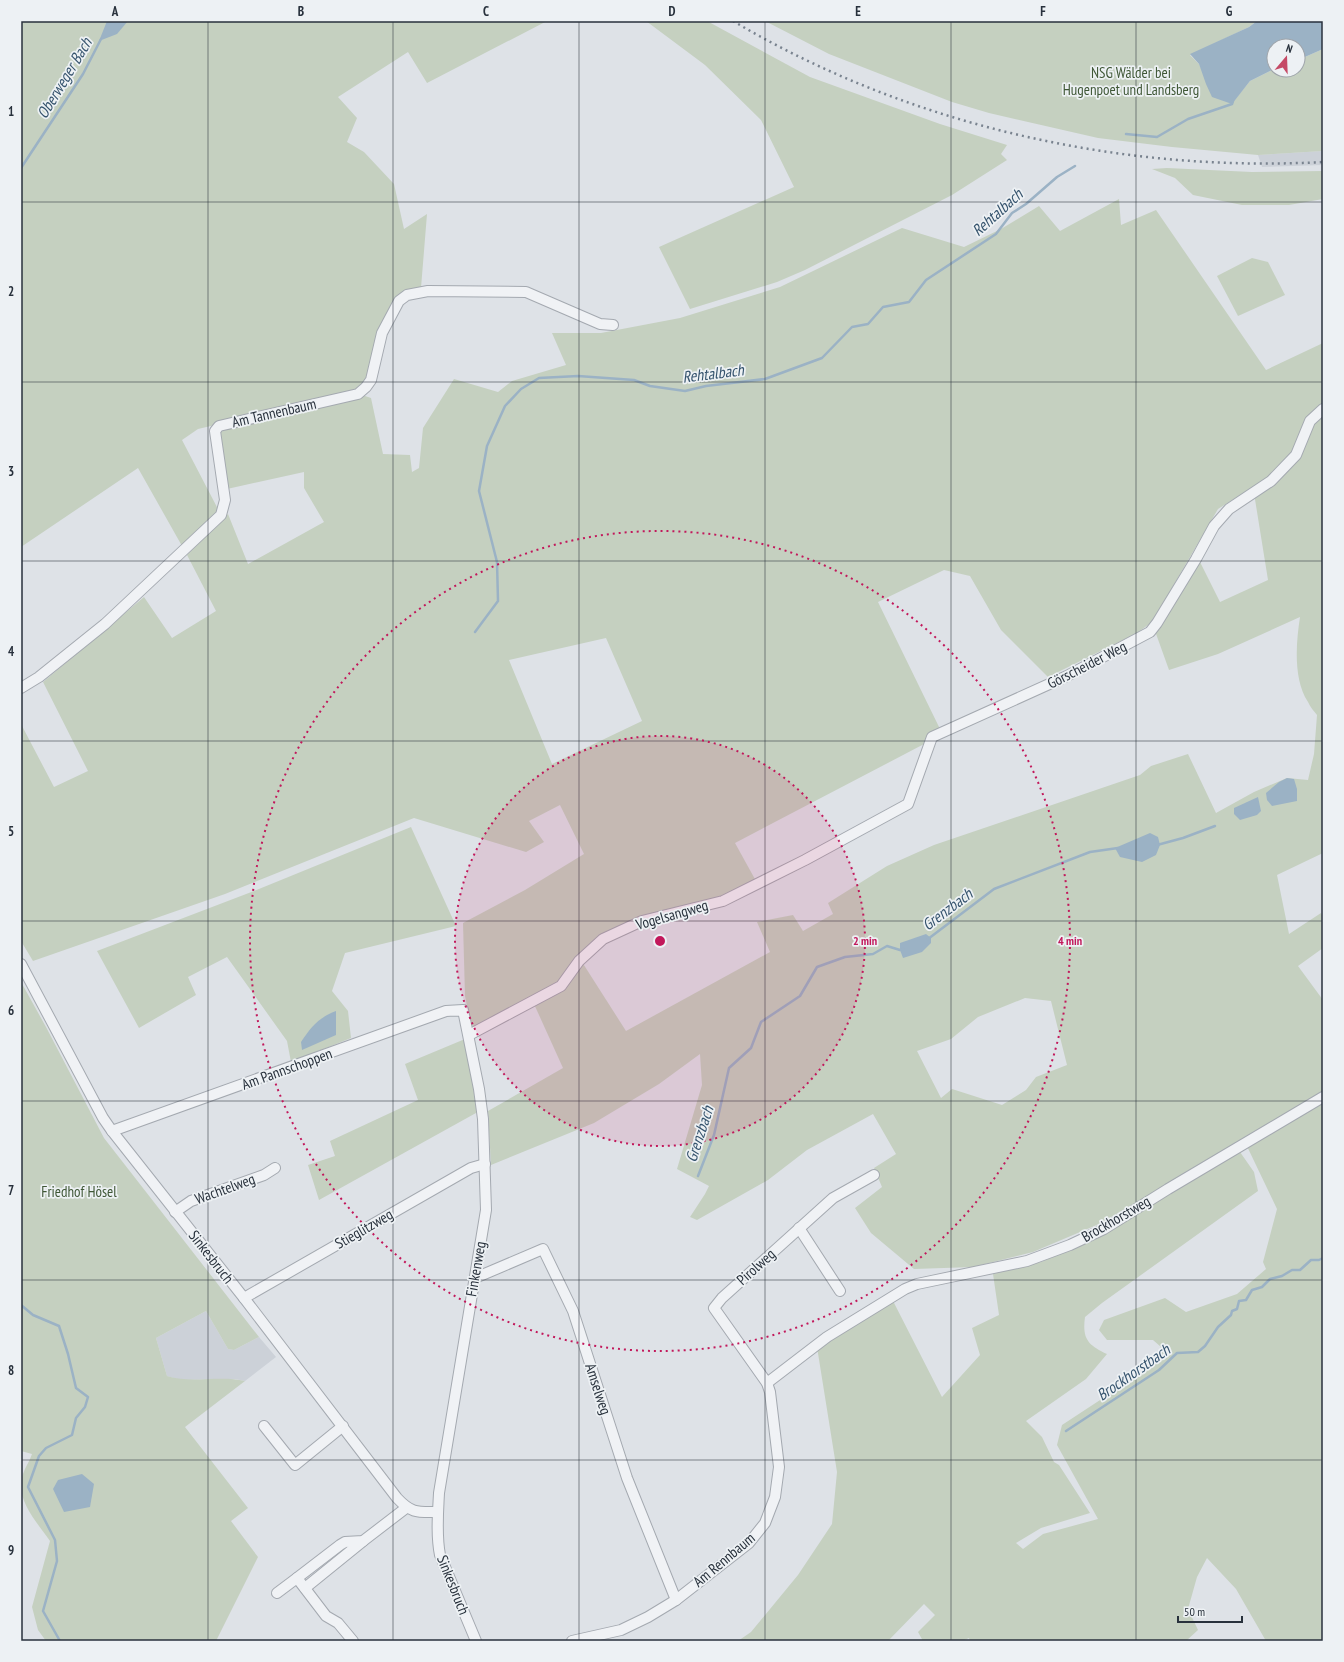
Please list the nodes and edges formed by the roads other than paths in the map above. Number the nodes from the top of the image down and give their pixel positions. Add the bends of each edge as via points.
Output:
1 (613, 325) dead end
2 (1323, 409) edge
3 (21, 688) edge
4 (805, 860) joint
5 (21, 964) edge
6 (463, 1010) joint
7 (469, 1035) junction
8 (1323, 1096) edge
9 (112, 1131) junction
10 (485, 1164) junction
11 (275, 1168) dead end
12 (874, 1175) dead end
13 (175, 1212) junction
14 (799, 1228) junction
15 (475, 1278) junction
16 (840, 1291) dead end
17 (244, 1298) junction
18 (714, 1308) joint
19 (767, 1383) junction
20 (264, 1426) dead end
21 (343, 1426) junction
22 (406, 1508) junction
23 (438, 1512) junction
24 (438, 1527) joint
25 (363, 1541) junction
26 (297, 1578) junction
27 (305, 1588) junction
28 (277, 1593) dead end
29 (676, 1600) junction
30 (353, 1641) edge
31 (476, 1641) edge
32 (572, 1641) edge

1 - 3 street, Am Tannenbaum via 600,324 526,292 428,291 407,295 399,301 382,333 371,380 358,394 219,426 215,431 225,500 221,515 105,624 39,677
2 - 4 street, Görscheider Weg via 1310,421 1296,455 1271,481 1229,509 1214,526 1150,632 1067,676 932,737 908,804
4 - 7 street, Vogelsangweg via 723,901 642,921 603,939 579,961 561,986
5 - 9 street, Sinkesbruch
6 - 7 street, Finkenweg
6 - 9 street, Am Pannschoppen via 446,1011
7 - 10 street, Finkenweg via 483,1119
8 - 19 street, Brockhorstweg via 1104,1229 1070,1245 1027,1261 917,1284 891,1297 827,1336
9 - 13 street, Sinkesbruch
10 - 15 street, Finkenweg via 486,1210
10 - 17 street, Stieglitzweg via 471,1168
11 - 13 street, Wachtelweg via 264,1175 191,1201
12 - 14 street, Pirolweg via 833,1198
13 - 17 street, Sinkesbruch
14 - 16 street
14 - 18 street, Pirolweg
15 - 23 street, Finkenweg via 440,1485
15 - 29 street, Amselweg via 543,1249 574,1311 626,1478
17 - 21 street, Sinkesbruch
18 - 19 street, Am Rennbaum
19 - 29 street, Am Rennbaum via 779,1467 776,1497 765,1522 749,1543
20 - 21 street via 295,1465
21 - 22 street, Sinkesbruch
22 - 23 street via 415,1512
22 - 25 street
23 - 24 street, Finkenweg
24 - 31 street, Sinkesbruch via 440,1555
25 - 26 street via 345,1542
25 - 27 street
26 - 27 street
26 - 28 street
27 - 30 street via 326,1616 338,1623
29 - 32 street, Am Rennbaum via 648,1618 621,1630

